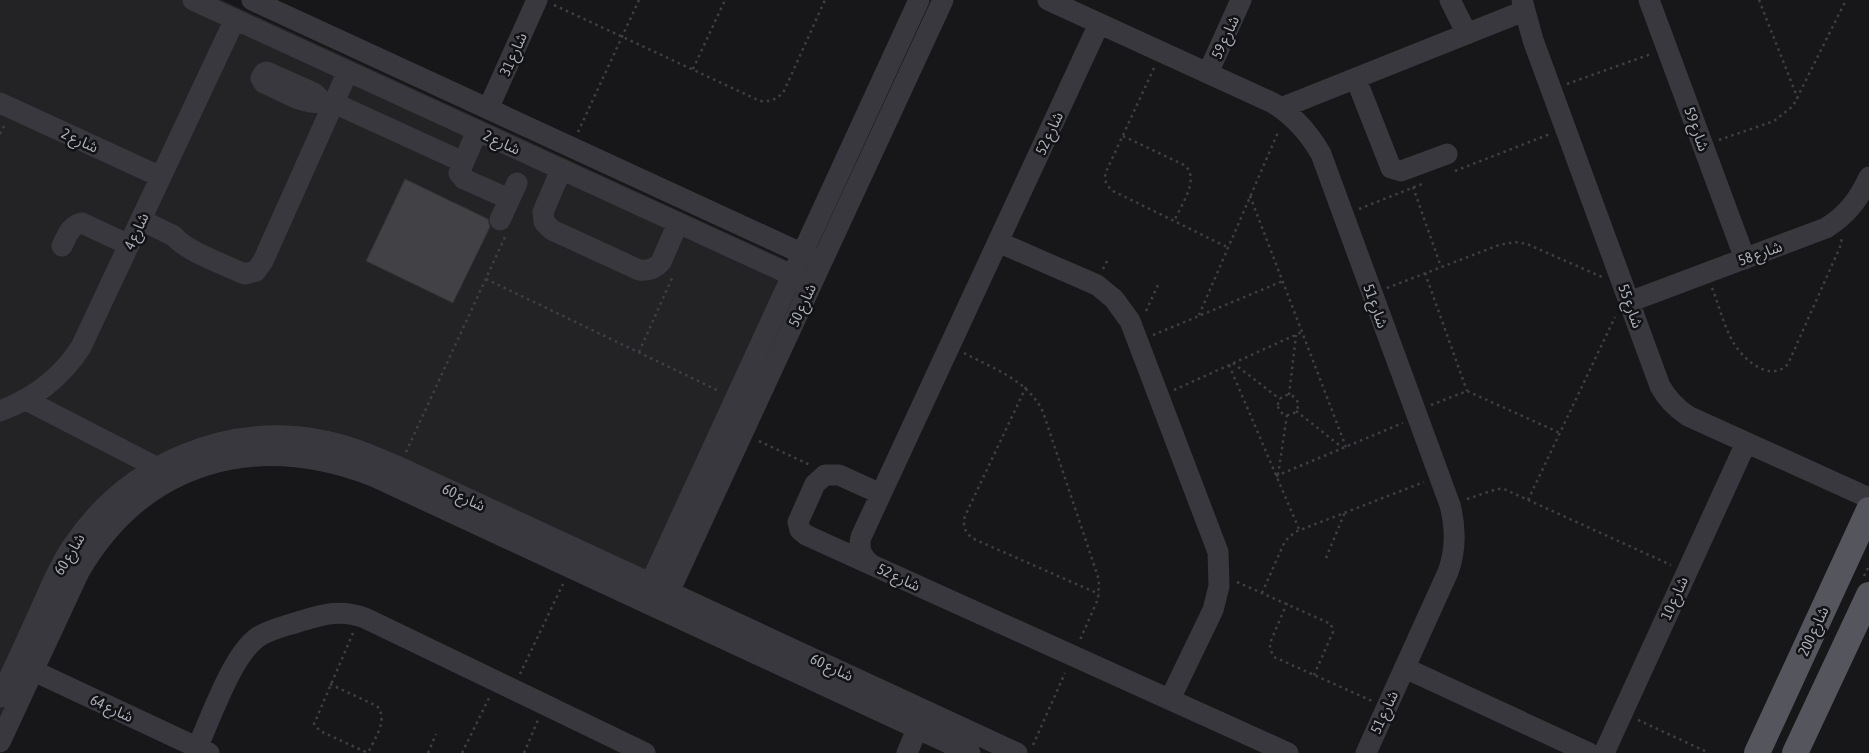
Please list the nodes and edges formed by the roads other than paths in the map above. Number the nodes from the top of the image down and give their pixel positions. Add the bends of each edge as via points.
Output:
1 (192, 0) edge
2 (252, 0) edge
3 (919, 0) edge
4 (943, 0) edge
5 (1048, 0) edge
6 (1241, 0) edge
7 (1450, 0) edge
8 (1649, 0) edge
9 (545, 2) edge
10 (1523, 6) edge
11 (235, 20) junction
12 (1099, 24) junction
13 (1467, 34) junction
14 (343, 69) junction
15 (1208, 73) junction
16 (1356, 79) junction
17 (0, 103) edge
18 (330, 103) junction
19 (488, 109) junction
20 (1284, 110) junction
21 (476, 130) junction
22 (1447, 154) dead end
23 (463, 162) junction
24 (561, 170) junction
25 (161, 177) junction
26 (1869, 177) edge
27 (141, 220) junction
28 (678, 223) junction
29 (502, 228) road end
30 (998, 242) junction
31 (130, 245) junction
32 (62, 246) dead end
33 (802, 253) junction
34 (1745, 259) junction
35 (821, 262) junction
36 (792, 276) junction
37 (811, 284) junction
38 (1626, 294) junction
39 (26, 400) junction
40 (0, 411) edge
41 (1746, 443) junction
42 (156, 467) junction
43 (880, 494) junction
44 (1869, 498) edge
45 (1869, 510) edge
46 (872, 565) junction
47 (1869, 595) edge
48 (655, 596) junction
49 (1808, 643) junction
50 (1840, 658) junction
51 (24, 667) junction
52 (1405, 668) junction
53 (0, 697) edge
54 (1170, 700) junction
55 (921, 720) junction
56 (0, 742) edge
57 (203, 750) edge
58 (645, 753) edge
59 (907, 753) edge
60 (970, 753) edge
61 (1017, 753) edge
62 (1288, 753) edge
63 (1366, 753) edge
64 (1589, 753) edge
65 (1604, 753) edge
66 (1757, 753) edge
67 (1796, 753) edge

1 - 11 street, شارع 2
2 - 19 street, شارع 2
3 - 33 street, شارع 50
4 - 35 street, شارع 50
5 - 12 street, شارع 51
6 - 15 street, شارع 59
7 - 13 street
8 - 34 street, شارع 59
9 - 19 street, شارع 31
10 - 13 street
10 - 38 street, شارع 55
11 - 14 street, شارع 2
11 - 25 street, شارع 4
12 - 15 street, شارع 51
12 - 30 street, شارع 52
13 - 16 street
14 - 18 street
14 - 21 street, شارع 2
15 - 20 street, شارع 51
16 - 20 street
16 - 22 street via 1391,168 1401,171
17 - 25 street, شارع 2
18 - 23 street
18 - 27 street via 248,267 190,238 174,236
19 - 21 street via 468,107 465,111 463,121
19 - 21 street via 503,122 501,130 494,135
19 - 33 street, شارع 2
20 - 52 street, شارع 51 via 1310,136 1321,154 1440,476 1455,527 1452,562
21 - 23 street
21 - 24 street, شارع 2
23 - 29 street via 461,177 513,191
24 - 28 street, شارع 2
24 - 28 street via 543,212 544,222 552,230 644,270 661,262
25 - 27 street, شارع 4
26 - 34 street, شارع 58 via 1858,198 1841,218 1816,233
27 - 31 street, شارع 4
28 - 36 street, شارع 2
30 - 43 street, شارع 52
30 - 54 street via 1097,285 1123,309 1218,552 1219,586 1213,610
31 - 32 street via 82,223 74,225
31 - 39 street, شارع 4 via 73,360 51,383
33 - 35 street, شارع 2
33 - 36 street, شارع 50
34 - 38 street, شارع 58 via 1707,273
35 - 37 street, شارع 50
36 - 37 street, شارع 2
36 - 48 street, شارع 50 via 735,398
37 - 48 street, شارع 50 via 742,433
38 - 41 street, شارع 55 via 1660,386 1671,402 1688,416
39 - 40 street, شارع 4
39 - 42 street
41 - 44 street, شارع 55
41 - 65 street, شارع 10
42 - 48 street, شارع 60 via 210,445 249,437 326,441 400,467
42 - 51 street, شارع 60 via 110,501 62,562
43 - 46 street, شارع 52 via 860,543 864,558
43 - 46 street via 830,474 815,484 798,522 806,535
45 - 49 main road, شارع 200
46 - 54 street, شارع 52
47 - 50 main road
48 - 51 street, شارع 60 via 570,568 374,476 303,457 265,455 230,459 197,468 160,486 113,524 89,555
48 - 55 street, شارع 60
49 - 50 main road
49 - 66 main road, شارع 200
50 - 67 main road
51 - 53 street, شارع 60
51 - 56 street, شارع 60
51 - 57 street, شارع 64
52 - 63 street, شارع 51
52 - 64 street
54 - 62 street, شارع 52
55 - 59 street
55 - 60 street, شارع 60
55 - 61 street, شارع 60
57 - 58 street via 235,662 249,644 268,631 325,613 345,612 360,616

